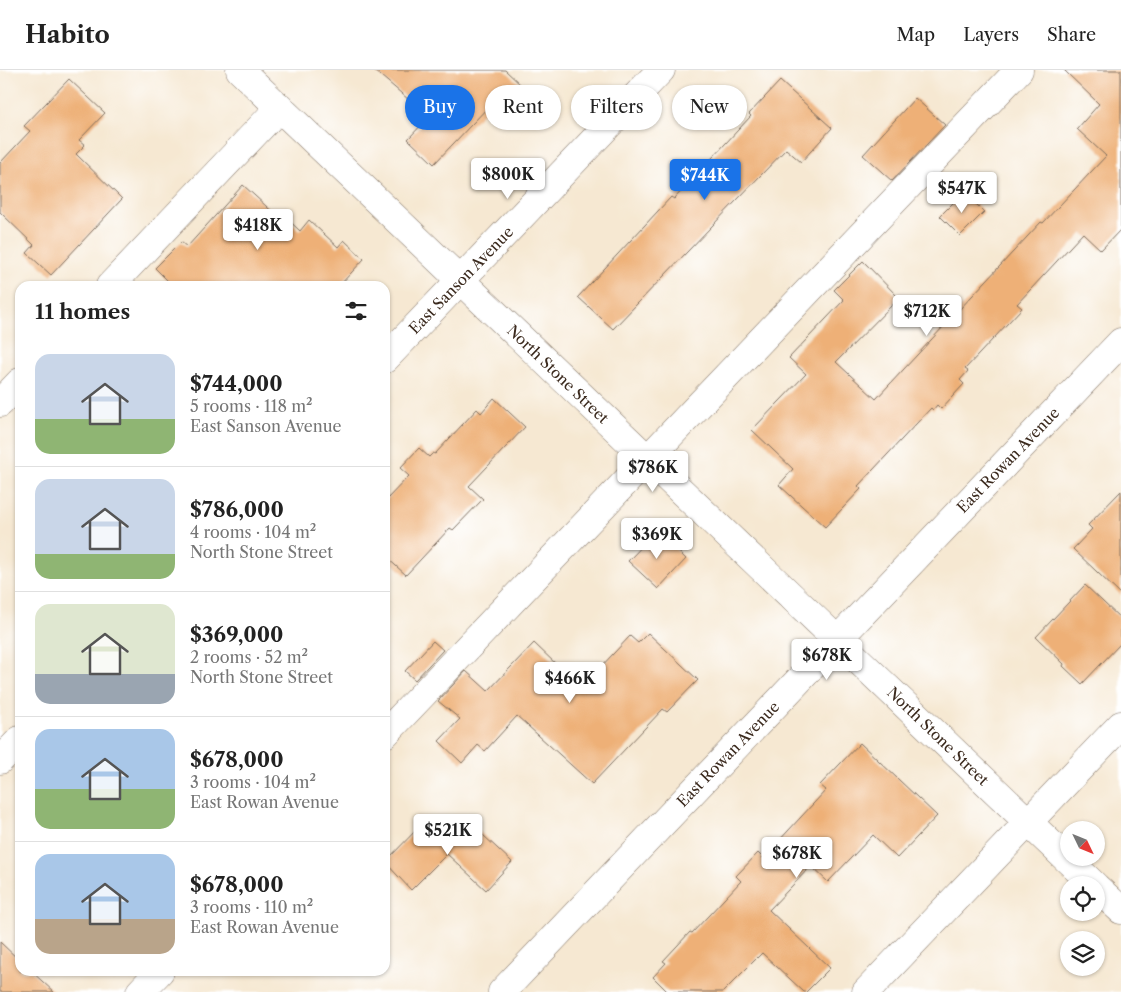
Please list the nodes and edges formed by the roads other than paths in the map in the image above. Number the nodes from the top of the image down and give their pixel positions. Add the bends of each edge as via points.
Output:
1 (240, 70) edge
2 (661, 70) edge
3 (1019, 70) edge
4 (280, 107) junction
5 (460, 280) junction
6 (115, 281) edge
7 (1121, 342) edge
8 (390, 354) edge
9 (15, 387) edge
10 (0, 403) edge
11 (648, 458) junction
12 (838, 639) junction
13 (1121, 725) edge
14 (390, 729) edge
15 (15, 745) edge
16 (0, 760) edge
17 (1028, 823) junction
18 (1084, 876) edge
19 (1105, 895) edge
20 (1121, 910) edge
21 (155, 976) edge
22 (140, 992) edge
23 (502, 992) edge
24 (866, 992) edge

1 - 4 street, North Stone Street
2 - 5 street, East Sanson Avenue
3 - 11 street
4 - 5 street, North Stone Street
4 - 6 street
5 - 8 street, East Sanson Avenue
5 - 11 street, North Stone Street
7 - 12 street, East Rowan Avenue
9 - 10 street
11 - 12 street, North Stone Street
11 - 14 street
12 - 17 street, North Stone Street
12 - 23 street, East Rowan Avenue
13 - 17 street
15 - 16 street
17 - 18 street, North Stone Street
17 - 24 street
19 - 20 street, North Stone Street
21 - 22 street

